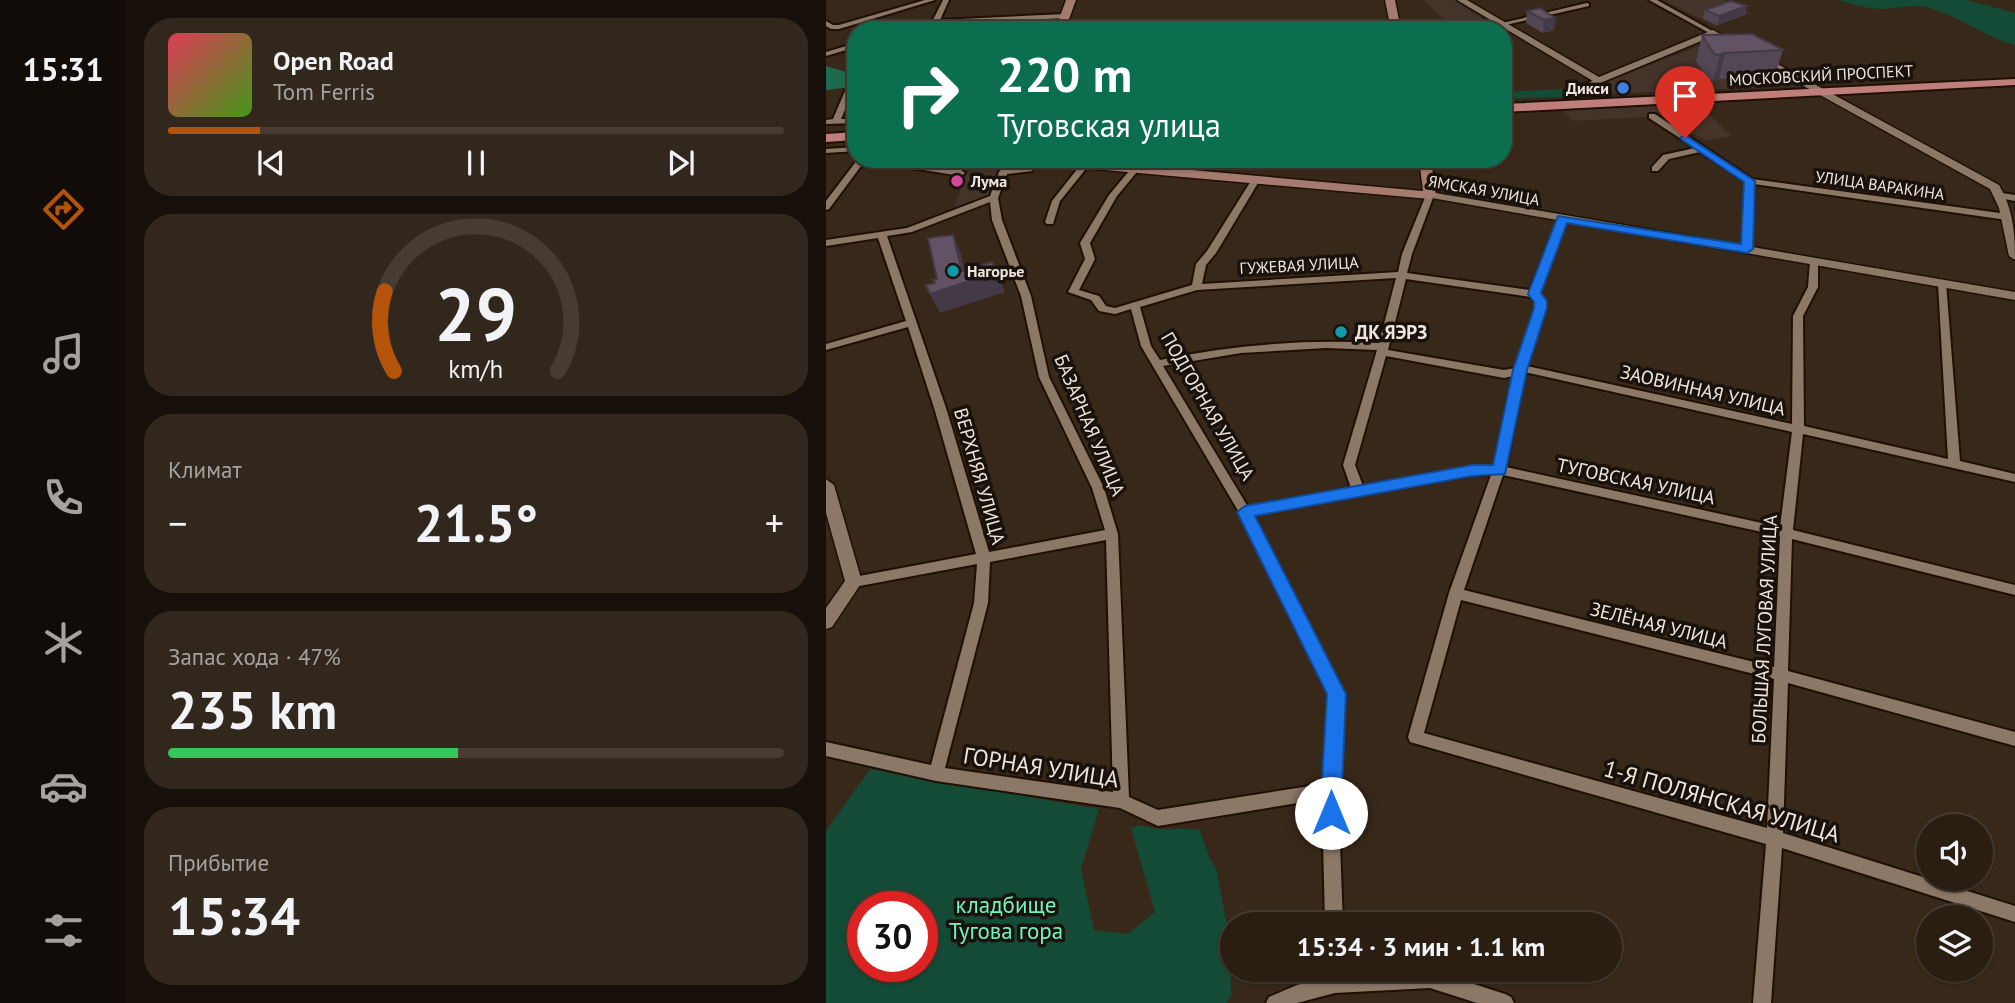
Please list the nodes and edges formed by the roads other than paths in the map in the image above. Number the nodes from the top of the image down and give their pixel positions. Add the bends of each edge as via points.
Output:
1 (932, 0) edge
2 (946, 0) edge
3 (1071, 0) edge
4 (1390, 0) edge
5 (1461, 0) edge
6 (1652, 0) edge
7 (1587, 5) dead end
8 (1065, 16) junction
9 (860, 21) edge
10 (935, 21) edge
11 (971, 21) edge
12 (1063, 21) edge
13 (1394, 21) edge
14 (1496, 21) edge
15 (1512, 22) edge
16 (826, 23) edge
17 (847, 25) edge
18 (1512, 30) edge
19 (1713, 33) junction
20 (847, 48) edge
21 (826, 54) edge
22 (2015, 79) edge
23 (1598, 81) junction
24 (1819, 90) junction
25 (1570, 93) dead end
26 (847, 95) edge
27 (1512, 102) edge
28 (1512, 107) edge
29 (1652, 116) dead end
30 (826, 122) edge
31 (831, 127) edge
32 (847, 137) edge
33 (826, 138) edge
34 (847, 149) edge
35 (1702, 149) junction
36 (826, 150) edge
37 (855, 168) edge
38 (930, 168) edge
39 (1006, 168) edge
40 (1029, 168) edge
41 (1083, 168) edge
42 (1136, 168) edge
43 (1148, 168) edge
44 (1426, 168) edge
45 (1655, 169) dead end
46 (1003, 172) junction
47 (961, 173) dead end
48 (1257, 178) junction
49 (1750, 181) junction
50 (1430, 195) junction
51 (2002, 196) junction
52 (994, 198) junction
53 (2015, 198) edge
54 (826, 206) edge
55 (2007, 217) junction
56 (1563, 219) junction
57 (1050, 222) dead end
58 (883, 235) junction
59 (826, 243) edge
60 (1747, 249) junction
61 (2015, 256) edge
62 (1815, 261) junction
63 (1401, 275) junction
64 (1944, 284) junction
65 (1196, 287) junction
66 (1534, 294) junction
67 (2015, 296) edge
68 (1135, 306) junction
69 (912, 323) junction
70 (826, 347) edge
71 (1382, 349) junction
72 (1157, 364) junction
73 (1520, 370) junction
74 (1798, 430) junction
75 (1954, 465) junction
76 (1499, 470) junction
77 (2015, 478) edge
78 (826, 485) edge
79 (1358, 490) junction
80 (1245, 512) junction
81 (1786, 533) junction
82 (1112, 534) junction
83 (984, 558) junction
84 (855, 582) junction
85 (2015, 590) edge
86 (1456, 593) junction
87 (826, 622) edge
88 (1781, 676) junction
89 (2015, 738) edge
90 (826, 749) edge
91 (936, 774) junction
92 (1330, 790) junction
93 (1121, 801) junction
94 (1774, 838) junction
95 (1334, 912) edge
96 (2015, 914) edge
97 (1324, 982) edge
98 (1439, 982) edge
99 (1275, 1003) edge
100 (1505, 1003) edge
101 (1762, 1003) edge

1 - 9 street
2 - 10 street
3 - 8 main road
4 - 13 main road
5 - 14 street
6 - 19 street
7 - 15 street
8 - 11 street
8 - 12 main road
16 - 17 street via 836,28
18 - 23 street
19 - 23 street
19 - 24 street
20 - 21 street
22 - 24 main road, МОСКОВСКИЙ ПРОСПЕКТ
23 - 25 street
24 - 27 main road, МОСКОВСКИЙ ПРОСПЕКТ
24 - 28 main road, МОСКОВСКИЙ ПРОСПЕКТ
24 - 51 street via 1988,182
26 - 31 street
29 - 35 street
30 - 31 street
32 - 33 main road
34 - 36 street
35 - 45 street via 1666,157
35 - 49 street
37 - 54 street
38 - 47 street
39 - 46 street
40 - 46 street
41 - 57 street via 1056,201
42 - 68 street, ГУЖЕВАЯ УЛИЦА via 1113,195 1086,243 1090,259 1073,292 1095,298 1103,309
43 - 48 main road, ЯМСКАЯ УЛИЦА
44 - 50 main road
46 - 52 street
48 - 50 main road, ЯМСКАЯ УЛИЦА
48 - 65 street via 1201,264
49 - 55 street, УЛИЦА ВАРАКИНА
49 - 60 street
50 - 56 street, ЯМСКАЯ УЛИЦА
50 - 63 street
51 - 53 street
51 - 55 street
52 - 58 street
52 - 82 street, БАЗАРНАЯ УЛИЦА via 997,220 1026,296 1044,377 1098,488
55 - 61 street
56 - 60 street, ЯМСКАЯ УЛИЦА
56 - 66 street
58 - 59 street
58 - 69 street, ВЕРХНЯЯ УЛИЦА
60 - 62 street, ЯМСКАЯ УЛИЦА
62 - 64 street, ЯМСКАЯ УЛИЦА
62 - 74 street, БОЛЬШАЯ ЛУГОВАЯ УЛИЦА via 1813,286 1798,316
63 - 65 street, ГУЖЕВАЯ УЛИЦА
63 - 66 street, ГУЖЕВАЯ УЛИЦА
63 - 71 street
64 - 67 street, ЯМСКАЯ УЛИЦА
64 - 75 street
65 - 68 street, ГУЖЕВАЯ УЛИЦА
66 - 73 street via 1541,308
68 - 72 street, ПОДГОРНАЯ УЛИЦА via 1146,346
69 - 70 street
69 - 83 street, ВЕРХНЯЯ УЛИЦА
71 - 72 street, ЗАОВИННАЯ УЛИЦА via 1334,343 1203,354
71 - 73 street, ЗАОВИННАЯ УЛИЦА via 1504,374
71 - 79 street via 1349,465
72 - 80 street, ПОДГОРНАЯ УЛИЦА
73 - 74 street, ЗАОВИННАЯ УЛИЦА via 1645,392
73 - 76 street
74 - 75 street, ЗАОВИННАЯ УЛИЦА
74 - 81 street, БОЛЬШАЯ ЛУГОВАЯ УЛИЦА
75 - 77 street, ЗАОВИННАЯ УЛИЦА
76 - 79 street, ТУГОВСКАЯ УЛИЦА
76 - 81 street, ТУГОВСКАЯ УЛИЦА
76 - 86 street
78 - 84 street
79 - 80 street, ТУГОВСКАЯ УЛИЦА
80 - 92 street, ПОДГОРНАЯ УЛИЦА via 1337,694
81 - 85 street, ТУГОВСКАЯ УЛИЦА
81 - 88 street, БОЛЬШАЯ ЛУГОВАЯ УЛИЦА
82 - 83 street
82 - 93 street, БАЗАРНАЯ УЛИЦА
83 - 84 street
83 - 91 street, ВЕРХНЯЯ УЛИЦА via 981,603
84 - 87 street
86 - 88 street, ЗЕЛЁНАЯ УЛИЦА
86 - 94 street, 1-Я ПОЛЯНСКАЯ УЛИЦА via 1415,737
88 - 89 street, ЗЕЛЁНАЯ УЛИЦА
88 - 94 street, БОЛЬШАЯ ЛУГОВАЯ УЛИЦА
90 - 91 street, ГОРНАЯ УЛИЦА
91 - 93 street, ГОРНАЯ УЛИЦА
92 - 93 street, ГОРНАЯ УЛИЦА via 1158,818
92 - 95 street, ПОДГОРНАЯ УЛИЦА
94 - 96 street, 1-Я ПОЛЯНСКАЯ УЛИЦА
94 - 101 street, БОЛЬШАЯ ЛУГОВАЯ УЛИЦА
97 - 99 street
98 - 100 street

